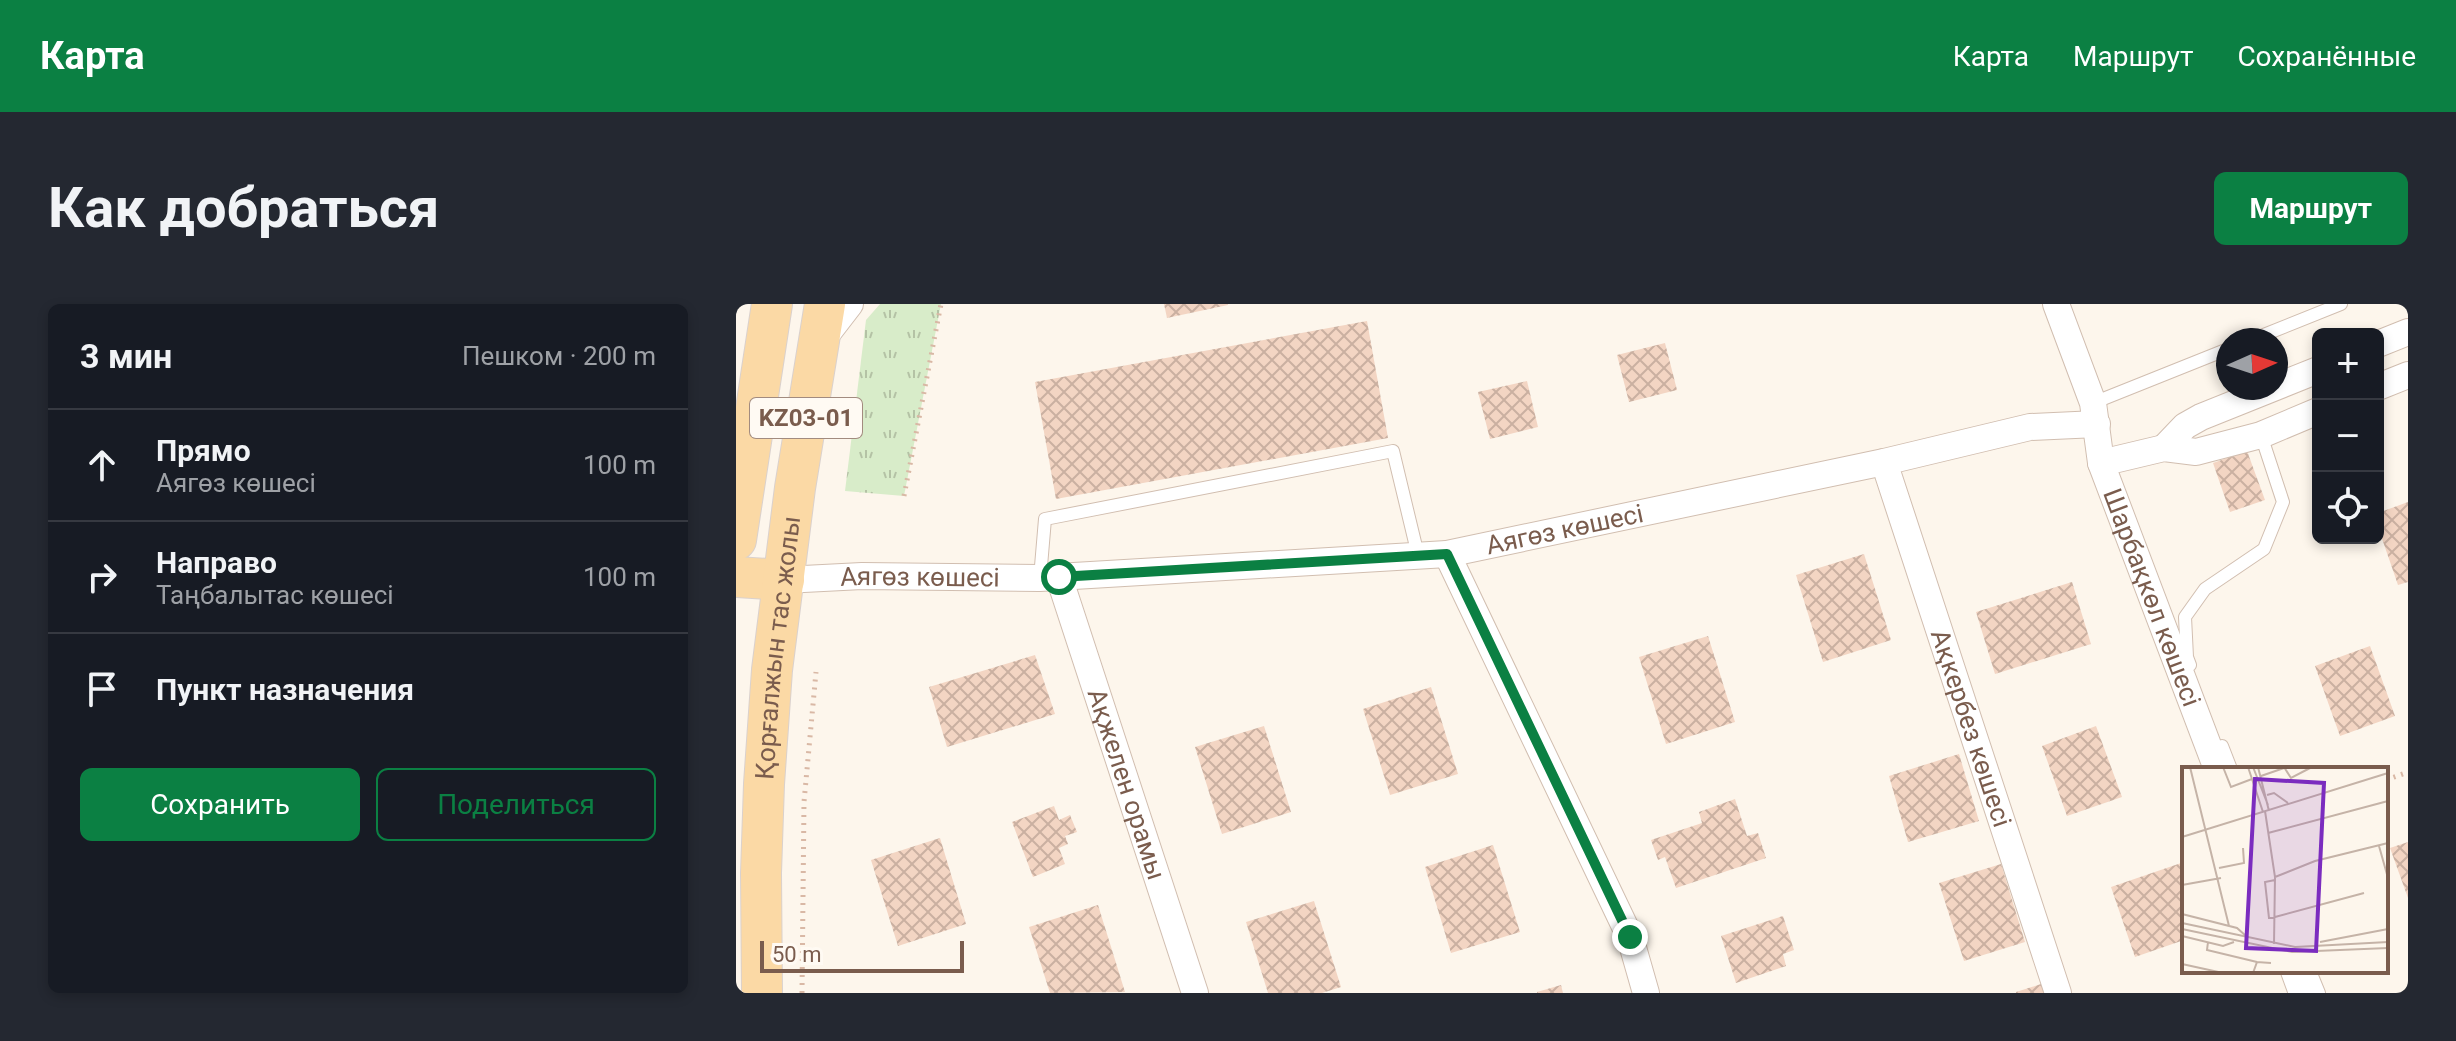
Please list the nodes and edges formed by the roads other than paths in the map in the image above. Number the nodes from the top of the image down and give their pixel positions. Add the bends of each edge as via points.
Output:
1 (772, 304) edge
2 (825, 304) edge
3 (850, 304) edge
4 (2056, 304) edge
5 (2341, 304) edge
6 (2281, 328) edge
7 (2408, 332) edge
8 (2384, 342) edge
9 (816, 348) junction
10 (2216, 355) edge
11 (2312, 372) edge
12 (2408, 375) edge
13 (2384, 385) edge
14 (2095, 414) junction
15 (2312, 414) edge
16 (2261, 435) junction
17 (2164, 448) junction
18 (1884, 462) junction
19 (2101, 463) junction
20 (736, 540) edge
21 (1447, 554) junction
22 (1418, 555) junction
23 (736, 577) edge
24 (1049, 578) junction
25 (784, 580) junction
26 (2216, 767) edge
27 (2230, 767) edge
28 (2295, 973) edge
29 (2311, 973) edge
30 (762, 993) edge
31 (1195, 993) edge
32 (1646, 993) edge
33 (2058, 993) edge
34 (2302, 993) edge
35 (2319, 993) edge

1 - 20 main road, Қорғалжын тас жолы / KZ03-01
2 - 9 main road, Қорғалжын тас жолы / KZ03-01
3 - 9 street
4 - 14 street, Шарбақкөл көшесі
5 - 6 lane
7 - 8 street
9 - 25 main road, Қорғалжын тас жолы / KZ03-01
10 - 14 lane
11 - 17 street via 2201,417
12 - 13 street
14 - 18 street, Аягөз көшесі
14 - 19 street, Шарбақкөл көшесі
15 - 16 street
16 - 17 street via 2196,452
16 - 27 lane via 2283,502 2264,549 2205,589 2185,617 2187,657
17 - 19 street
18 - 21 street, Аягөз көшесі
18 - 33 street, Ақкербез көшесі
19 - 26 street, Шарбақкөл көшесі
21 - 22 street, Аягөз көшесі
21 - 32 street via 1630,937
22 - 24 street, Аягөз көшесі
22 - 24 lane via 1393,451 1045,519
23 - 25 main road, Аягөз көшесі
24 - 25 street, Аягөз көшесі
24 - 31 street, Ақжелен орамы
25 - 30 main road, Қорғалжын тас жолы / KZ03-01 via 764,784
28 - 34 street
29 - 35 lane

